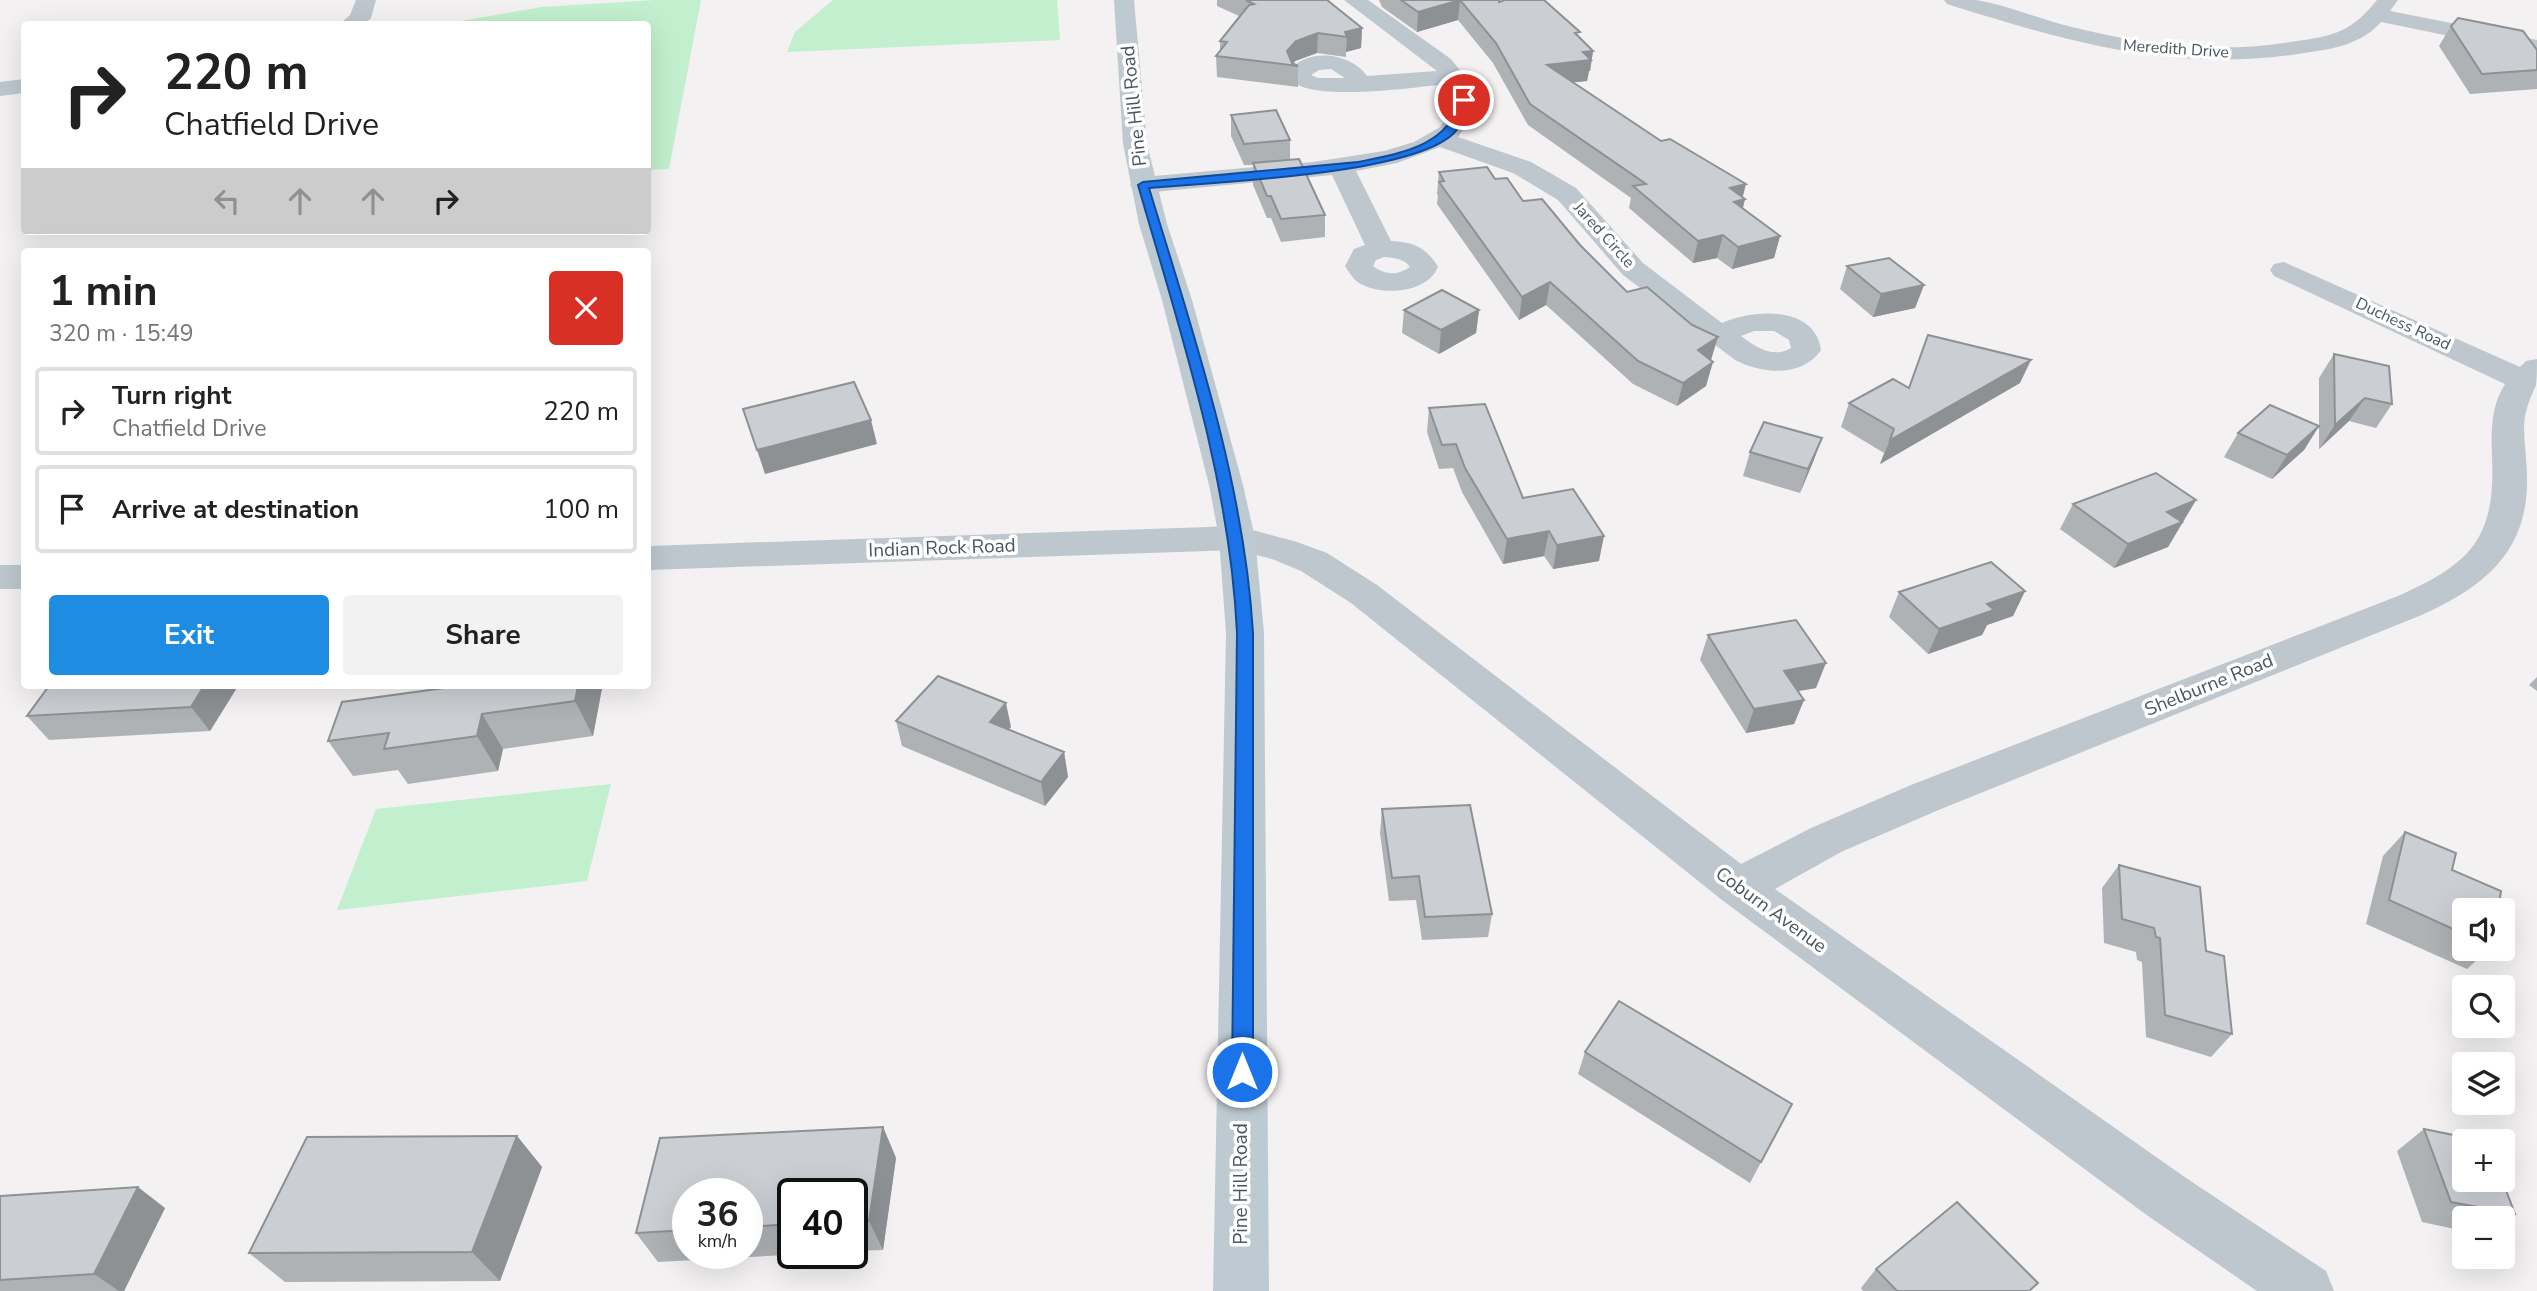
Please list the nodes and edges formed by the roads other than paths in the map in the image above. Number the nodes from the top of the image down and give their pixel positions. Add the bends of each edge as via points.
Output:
1 (366, 0) edge
2 (1124, 0) edge
3 (1354, 0) edge
4 (1954, 0) edge
5 (2382, 8) edge
6 (355, 21) edge
7 (2537, 47) edge
8 (1455, 77) junction
9 (1360, 84) dead end
10 (21, 86) edge
11 (0, 89) edge
12 (1440, 139) junction
13 (1341, 167) junction
14 (1143, 185) junction
15 (1381, 249) dead end
16 (2284, 270) dead end
17 (1720, 335) edge
18 (2529, 373) edge
19 (1237, 538) junction
20 (651, 558) edge
21 (0, 577) edge
22 (21, 577) edge
23 (1738, 887) junction
24 (1241, 1291) edge
25 (2306, 1291) edge

1 - 6 street
2 - 14 street, Pine Hill Road via 1135,144
3 - 8 street via 1431,54
4 - 5 street, Meredith Drive via 2079,37 2202,53 2278,52 2335,41 2355,34
5 - 7 street
8 - 9 street
8 - 12 street via 1463,92 1464,108 1450,132
10 - 11 street
12 - 13 street via 1393,157
12 - 17 street, Jared Circle via 1524,168 1568,195 1624,261
13 - 14 street
13 - 15 street
14 - 19 street, Pine Hill Road
16 - 18 street, Duchess Road
18 - 23 street, Shelburne Road via 2512,398 2508,420 2510,495 2502,531 2484,559 2455,585 1926,797
19 - 20 street, Indian Rock Road
19 - 23 street, Coburn Avenue via 1314,562 1364,594
19 - 24 street, Pine Hill Road via 1245,633
21 - 22 street
23 - 25 street, Coburn Avenue via 2156,1189

